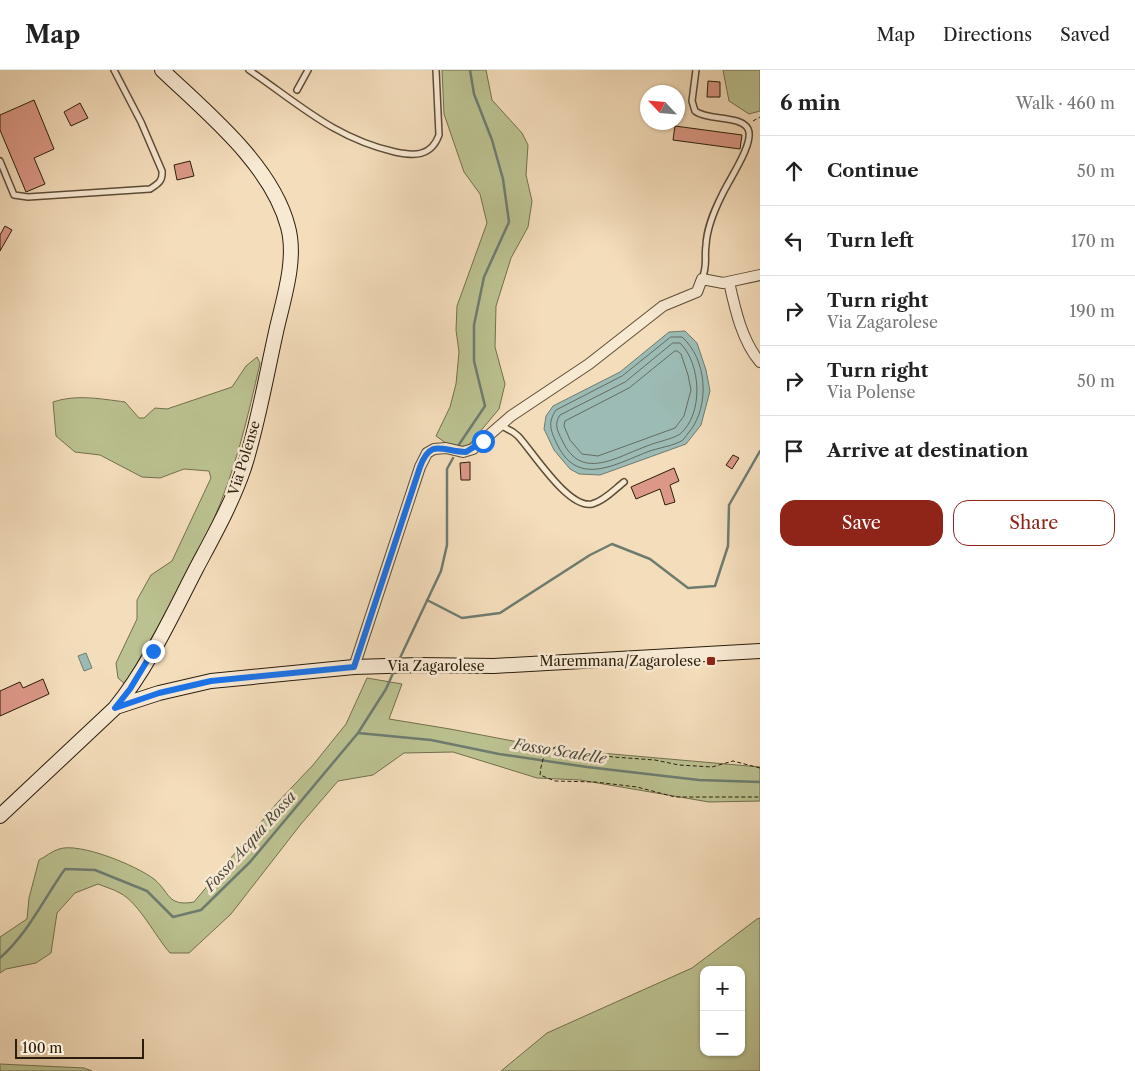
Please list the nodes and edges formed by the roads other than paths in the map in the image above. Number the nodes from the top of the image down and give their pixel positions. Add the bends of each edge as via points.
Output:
1 (114, 70) edge
2 (162, 70) edge
3 (250, 70) edge
4 (308, 70) edge
5 (436, 70) edge
6 (696, 70) edge
7 (297, 90) dead end
8 (0, 161) edge
9 (760, 275) edge
10 (702, 279) junction
11 (729, 282) junction
12 (760, 362) edge
13 (500, 425) junction
14 (624, 482) dead end
15 (760, 651) edge
16 (354, 667) junction
17 (115, 708) junction
18 (0, 816) edge

1 - 8 lane via 162,171 159,183 150,189 28,197 14,195
2 - 17 main road, Via Polense via 221,127 262,174 286,220 290,234 290,261 252,438 239,482 166,628
3 - 5 lane via 292,102 343,134 376,147 415,155 428,150 439,135
4 - 7 lane
6 - 10 lane via 692,101 695,111 746,126 749,133 748,144 710,222
9 - 11 street
10 - 11 street
10 - 13 street via 697,292 664,306 589,364
11 - 12 street via 751,352
13 - 14 lane via 518,436 550,476 581,504 596,502
13 - 16 street via 470,451 434,448 425,456
15 - 16 main road, Via Zagarolese via 494,666
16 - 17 main road, Via Zagarolese via 211,681 159,693
17 - 18 main road, Via Polense

